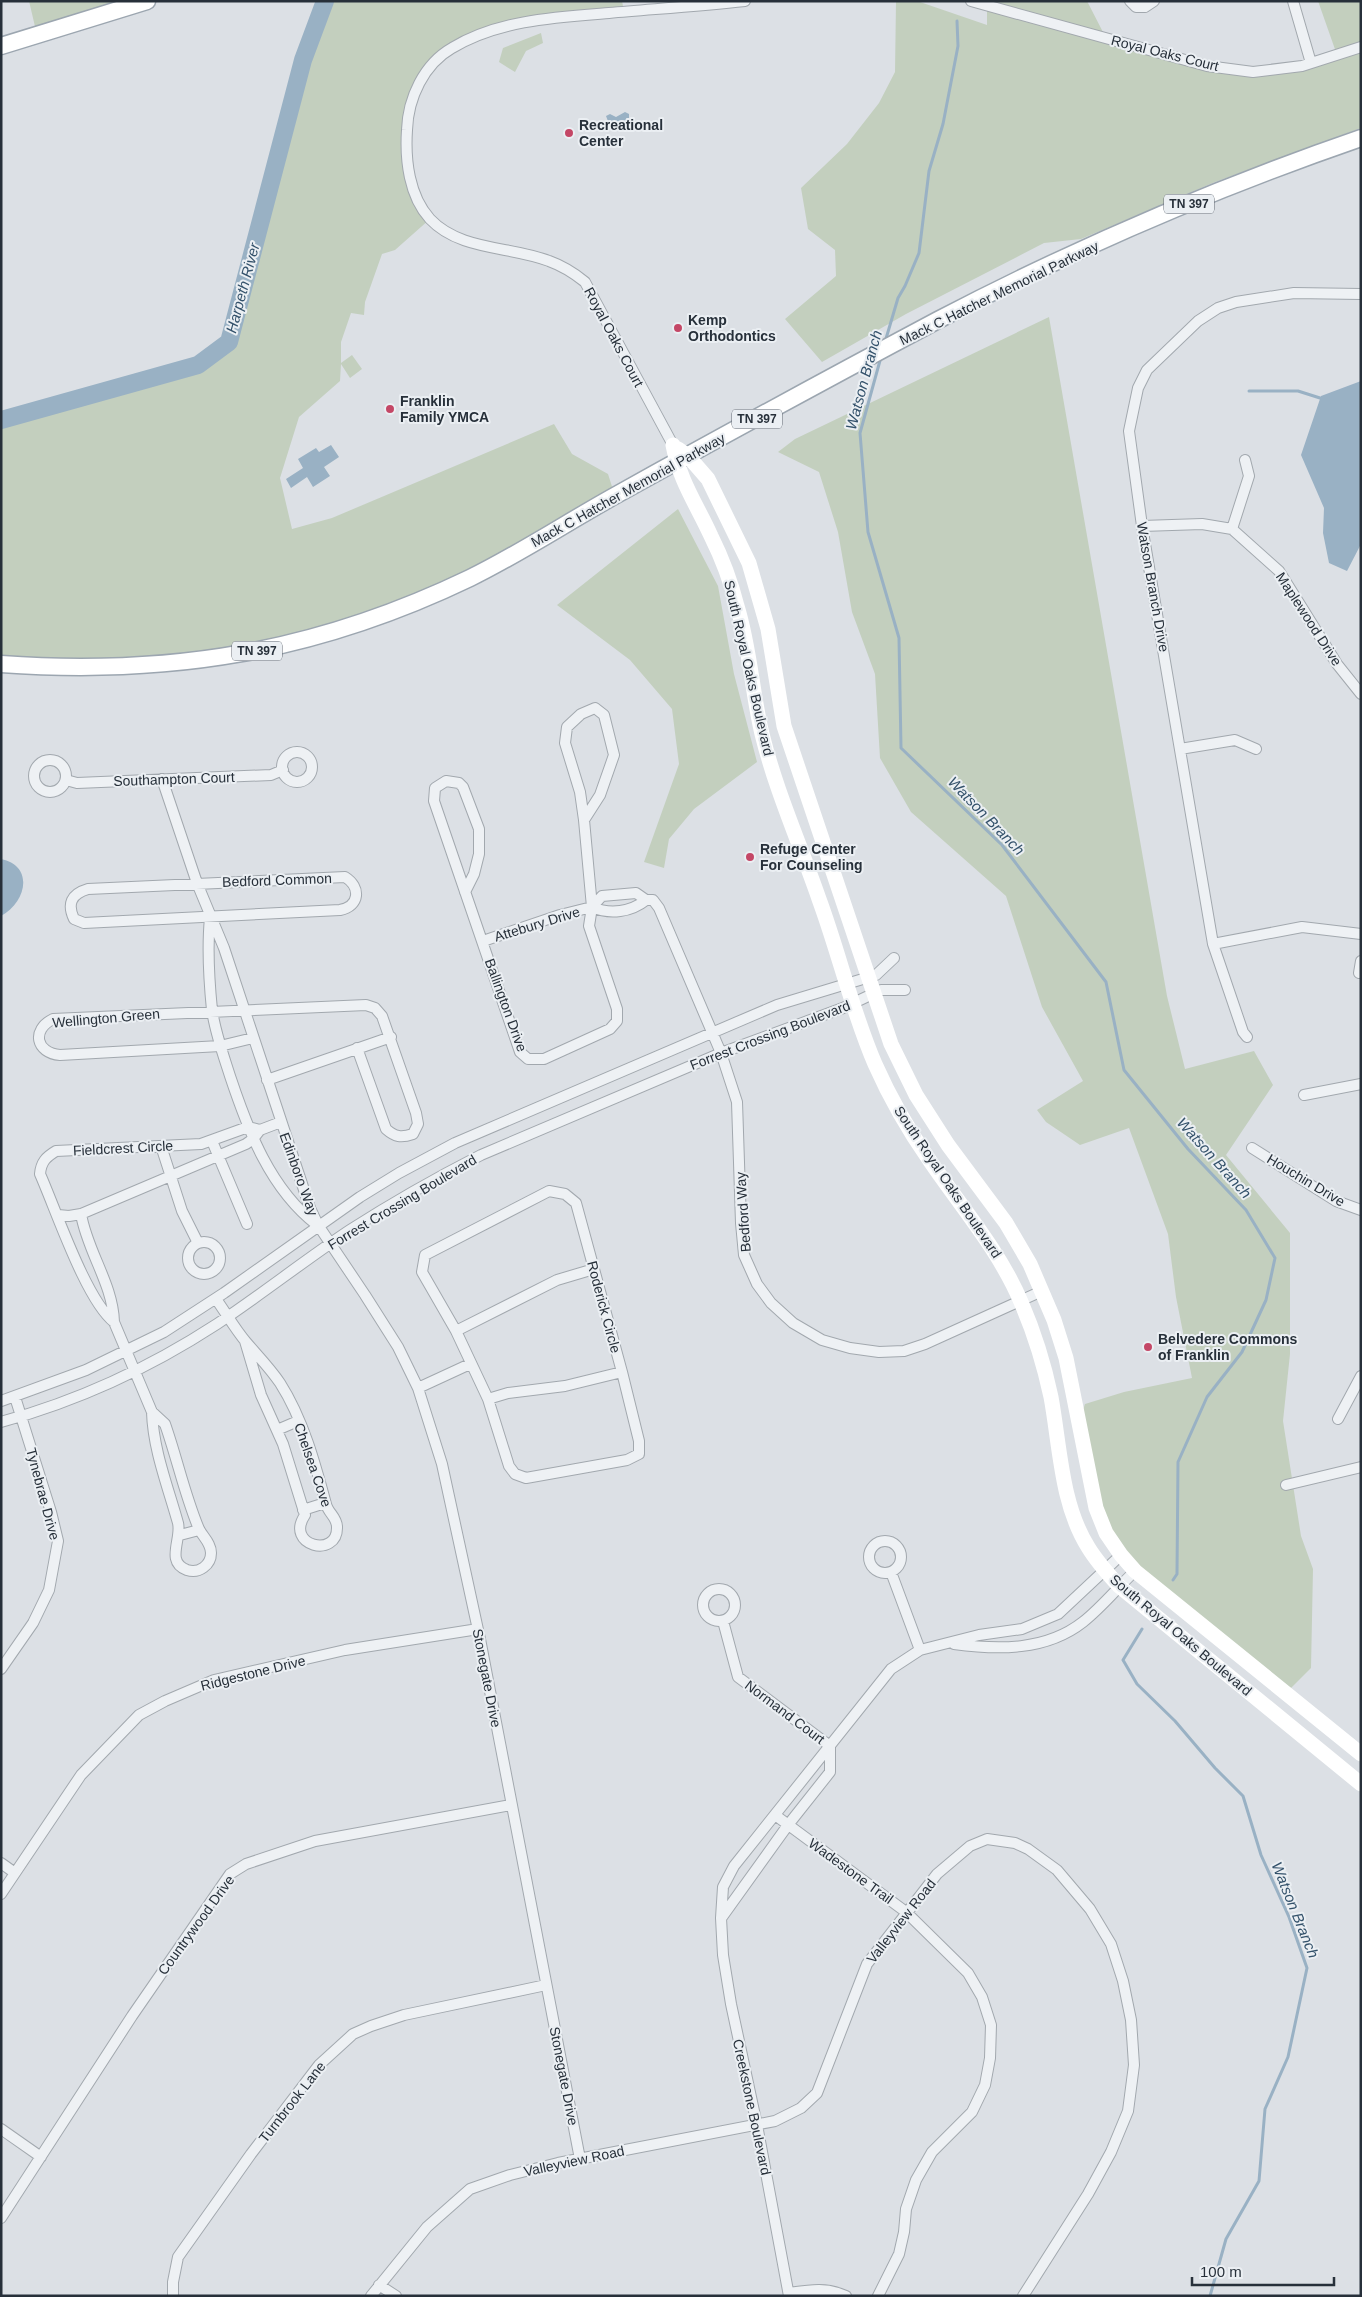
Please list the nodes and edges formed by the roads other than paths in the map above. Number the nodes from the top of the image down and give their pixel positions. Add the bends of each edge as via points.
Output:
1 (148, 1) edge
2 (745, 1) edge
3 (971, 1) edge
4 (1130, 1) edge
5 (1154, 1) edge
6 (1293, 1) edge
7 (730, 2) edge
8 (713, 3) edge
9 (1, 46) edge
10 (1361, 47) edge
11 (1311, 63) junction
12 (1361, 138) edge
13 (1361, 294) edge
14 (673, 445) joint
15 (682, 459) junction
16 (1245, 460) dead end
17 (1142, 526) junction
18 (1232, 529) junction
19 (1, 664) edge
20 (1361, 694) edge
21 (1180, 749) junction
22 (1256, 749) dead end
23 (283, 770) dead end
24 (162, 779) junction
25 (66, 780) dead end
26 (584, 820) junction
27 (197, 883) junction
28 (465, 892) junction
29 (646, 900) junction
30 (592, 907) junction
31 (210, 918) junction
32 (1361, 934) edge
33 (482, 941) junction
34 (1213, 944) junction
35 (894, 958) dead end
36 (1361, 961) edge
37 (1358, 973) dead end
38 (868, 977) junction
39 (847, 982) junction
40 (905, 990) dead end
41 (874, 994) junction
42 (854, 1003) junction
43 (212, 1010) junction
44 (245, 1012) junction
45 (711, 1034) junction
46 (391, 1037) junction
47 (1247, 1037) dead end
48 (254, 1038) junction
49 (220, 1046) junction
50 (357, 1048) junction
51 (721, 1053) junction
52 (266, 1080) junction
53 (1361, 1084) edge
54 (1304, 1095) dead end
55 (281, 1122) junction
56 (248, 1127) junction
57 (260, 1130) junction
58 (253, 1140) junction
59 (212, 1141) junction
60 (161, 1146) junction
61 (1252, 1148) dead end
62 (218, 1156) junction
63 (170, 1177) junction
64 (1361, 1210) edge
65 (58, 1214) junction
66 (81, 1214) junction
67 (247, 1224) dead end
68 (318, 1225) junction
69 (198, 1243) dead end
70 (331, 1243) junction
71 (594, 1270) junction
72 (1042, 1291) junction
73 (216, 1299) junction
74 (1021, 1301) junction
75 (228, 1316) junction
76 (114, 1322) junction
77 (456, 1331) junction
78 (245, 1341) junction
79 (127, 1351) junction
80 (470, 1364) junction
81 (135, 1371) junction
82 (622, 1372) junction
83 (1361, 1376) edge
84 (418, 1388) junction
85 (15, 1397) junction
86 (488, 1400) junction
87 (1, 1401) edge
88 (152, 1412) junction
89 (21, 1417) junction
90 (1338, 1418) dead end
91 (298, 1420) junction
92 (1, 1422) edge
93 (277, 1430) junction
94 (1361, 1467) edge
95 (1286, 1485) dead end
96 (325, 1503) junction
97 (303, 1510) junction
98 (199, 1530) junction
99 (180, 1535) junction
100 (1121, 1555) junction
101 (1105, 1571) junction
102 (1135, 1571) junction
103 (891, 1572) dead end
104 (1119, 1586) junction
105 (723, 1621) dead end
106 (478, 1629) junction
107 (948, 1643) junction
108 (920, 1650) junction
109 (1, 1669) edge
110 (830, 1746) junction
111 (1361, 1754) edge
112 (1361, 1784) edge
113 (512, 1805) junction
114 (775, 1815) junction
115 (788, 1825) junction
116 (1, 1863) edge
117 (15, 1873) junction
118 (1, 1894) edge
119 (906, 1912) junction
120 (721, 1918) junction
121 (546, 1985) junction
122 (757, 2125) junction
123 (1, 2129) edge
124 (41, 2157) junction
125 (580, 2159) junction
126 (1, 2218) edge
127 (378, 2285) junction
128 (789, 2295) edge
129 (173, 2296) edge
130 (372, 2296) edge
131 (396, 2296) edge
132 (846, 2296) edge
133 (878, 2296) edge
134 (1024, 2296) edge

1 - 9 main road
2 - 7 street, Royal Oaks Court
3 - 11 street, Royal Oaks Court via 1207,66 1253,72
4 - 5 street via 1136,7 1145,7
6 - 11 street
7 - 8 street, Royal Oaks Court
8 - 14 street, Royal Oaks Court via 548,18 472,38 451,48 431,66 415,89 408,116 408,170 416,196 430,219 454,238 548,260 585,282
10 - 11 street, Royal Oaks Court
12 - 15 main road, Mack C Hatcher Memorial Parkway / TN 397 via 1248,180 1111,237 940,319
13 - 17 street, Watson Branch Drive via 1294,292 1218,308 1198,321 1147,370 1138,388 1129,431
14 - 15 main road, South Royal Oaks Boulevard
15 - 19 main road, Mack C Hatcher Memorial Parkway / TN 397 via 469,578 376,618 330,632 260,650 185,663 103,668
15 - 38 main road, South Royal Oaks Boulevard via 708,480 749,563 768,629 784,726
15 - 39 main road, South Royal Oaks Boulevard via 687,490 727,572 738,609 762,733
16 - 18 street via 1249,476
17 - 18 street via 1202,524
17 - 21 street, Watson Branch Drive
18 - 20 street, Maplewood Drive via 1279,571 1343,672
21 - 22 street via 1235,740
21 - 34 street, Watson Branch Drive
23 - 24 street, Southampton Court via 271,775
24 - 25 street, Southampton Court via 77,783
24 - 27 street, Edinboro Way
26 - 26 street, Ballington Drive via 600,795 614,755 604,715 595,708 576,718 564,735 580,792
26 - 30 street, Ballington Drive
27 - 31 street, Edinboro Way
27 - 31 street, Bedford Common via 88,889 80,891 70,901 70,909 74,919 84,923
27 - 31 street, Bedford Common via 345,877 352,882 356,892 350,908 340,910
28 - 28 street, Ballington Drive via 479,854 479,829 463,787 454,781 446,781 435,788 434,801
28 - 33 street, Ballington Drive
29 - 30 street via 636,908 626,910 604,912
29 - 30 street, Bedford Way via 636,893 602,896
29 - 45 street, Bedford Way via 653,900 659,908
30 - 33 street, Attebury Drive via 560,914
30 - 33 street, Ballington Drive via 589,926 617,1009 616,1021 610,1030 544,1060 528,1059 520,1052
31 - 43 street, Edinboro Way
31 - 44 street, Edinboro Way via 224,948
32 - 34 street via 1302,927
34 - 47 street, Watson Branch Drive
35 - 38 street, Forrest Crossing Boulevard via 876,975
36 - 37 street
38 - 39 street, Forrest Crossing Boulevard
38 - 41 main road, South Royal Oaks Boulevard
39 - 42 main road, South Royal Oaks Boulevard
39 - 45 street, Forrest Crossing Boulevard via 777,1005
40 - 41 street, Forrest Crossing Boulevard via 881,990
41 - 42 street, Forrest Crossing Boulevard
41 - 72 main road, South Royal Oaks Boulevard via 891,1044 916,1095 948,1145 1006,1223
42 - 51 street, Forrest Crossing Boulevard
42 - 74 main road, South Royal Oaks Boulevard via 874,1063 897,1108 987,1238
43 - 44 street, Wellington Green
43 - 49 street, Edinboro Way
43 - 49 street, Wellington Green via 53,1019 46,1023 38,1039 50,1054 60,1055
44 - 46 street, Wellington Green via 366,1005 375,1008 382,1016
44 - 48 street, Edinboro Way
45 - 51 street, Bedford Way
45 - 68 street, Forrest Crossing Boulevard via 456,1143 398,1173
46 - 50 street
46 - 50 street, Wellington Green via 418,1124 413,1134 402,1138 394,1136 386,1128
48 - 49 street, Wellington Green
48 - 52 street, Edinboro Way
49 - 56 street, Edinboro Way
50 - 52 street
51 - 70 street, Forrest Crossing Boulevard via 481,1155 398,1200
51 - 74 street, Bedford Way via 737,1102 744,1255 757,1284 793,1323 822,1340 850,1348 879,1352 904,1350 925,1344
52 - 55 street, Edinboro Way
53 - 54 street
55 - 57 street
55 - 68 street, Edinboro Way
56 - 57 street
56 - 58 street, Edinboro Way
56 - 59 street, Fieldcrest Circle
57 - 58 street
58 - 62 street, Fieldcrest Circle
58 - 68 street, Edinboro Way via 302,1214
59 - 60 street, Fieldcrest Circle
59 - 62 street
60 - 63 street
60 - 65 street, Fieldcrest Circle via 56,1151 48,1156 41,1164 40,1174
61 - 64 street, Houchin Drive via 1336,1201
62 - 63 street, Fieldcrest Circle
62 - 67 street
63 - 66 street, Fieldcrest Circle
63 - 69 street
65 - 66 street, Fieldcrest Circle
65 - 76 street, Fieldcrest Circle via 88,1286
66 - 76 street, Fieldcrest Circle via 83,1230 108,1292
68 - 70 street, Stonegate Drive
68 - 73 street, Forrest Crossing Boulevard
70 - 75 street, Forrest Crossing Boulevard
70 - 84 street, Stonegate Drive via 398,1347
71 - 77 street via 557,1280
71 - 77 street, Roderick Circle via 576,1203 565,1194 549,1191 425,1255 422,1272
71 - 82 street, Roderick Circle
72 - 74 street, Bedford Way
72 - 100 main road, South Royal Oaks Boulevard via 1066,1358 1096,1508 1106,1533
73 - 75 street, Chelsea Cove
73 - 79 street, Forrest Crossing Boulevard
74 - 101 main road, South Royal Oaks Boulevard via 1043,1365 1074,1516 1087,1546
75 - 78 street, Chelsea Cove
75 - 81 street, Forrest Crossing Boulevard
76 - 79 street, Fieldcrest Circle
77 - 80 street, Roderick Circle
78 - 91 street, Chelsea Cove via 281,1384
78 - 93 street, Chelsea Cove via 261,1395
79 - 81 street, Fieldcrest Circle
79 - 85 street, Forrest Crossing Boulevard
80 - 84 street
80 - 86 street, Roderick Circle
81 - 88 street, Fieldcrest Circle
81 - 89 street, Forrest Crossing Boulevard
82 - 86 street via 565,1386 508,1393
82 - 86 street, Roderick Circle via 639,1441 639,1454 627,1460 520,1477 509,1466
83 - 90 street
84 - 106 street, Stonegate Drive via 442,1464
85 - 87 street, Forrest Crossing Boulevard
85 - 89 street, Tynebrae Drive
88 - 98 street via 165,1424
88 - 99 street via 153,1430
89 - 92 street, Forrest Crossing Boulevard
89 - 109 street, Tynebrae Drive via 58,1541 49,1590 33,1622
91 - 93 street
91 - 96 street, Chelsea Cove via 311,1450
93 - 97 street, Chelsea Cove
94 - 95 street
96 - 97 street
96 - 97 street, Chelsea Cove via 337,1527 333,1539 322,1546 311,1544 302,1537
98 - 99 street
98 - 99 street via 211,1553 207,1564 197,1571 185,1569 177,1562 175,1550
100 - 101 street, Creekstone Boulevard
100 - 102 main road, South Royal Oaks Boulevard
101 - 104 main road, South Royal Oaks Boulevard
101 - 107 street, Creekstone Boulevard via 1058,1614 1041,1623
102 - 104 street, Creekstone Boulevard
102 - 111 main road, South Royal Oaks Boulevard
103 - 108 street
104 - 107 street, Creekstone Boulevard via 1083,1622 1048,1641 1026,1646 983,1648
104 - 112 main road, South Royal Oaks Boulevard
105 - 110 street, Normand Court via 738,1676
106 - 113 street, Stonegate Drive
106 - 117 street, Ridgestone Drive via 345,1650 214,1680 165,1701 139,1715 81,1775
107 - 108 street, Creekstone Boulevard
108 - 110 street, Creekstone Boulevard via 891,1669
110 - 114 street, Creekstone Boulevard
110 - 115 street via 830,1772
113 - 121 street, Stonegate Drive
113 - 124 street, Countrywood Drive via 315,1840 246,1864 230,1874 132,2016
114 - 115 street, Wadestone Trail
114 - 120 street, Creekstone Boulevard via 734,1866 723,1887
115 - 119 street, Wadestone Trail
115 - 120 street
116 - 117 street
117 - 118 street, Ridgestone Drive
119 - 122 street, Valleyview Road via 867,1964 817,2093 801,2108 775,2121
119 - 133 street, Wadestone Trail via 968,1973 982,1997 991,2025 990,2058 985,2085 972,2112 932,2152 916,2180 906,2209 898,2254
119 - 134 street, Valleyview Road via 937,1874 970,1846 987,1839 1015,1843 1057,1870 1090,1909 1111,1944 1123,1981 1131,2020 1134,2065 1128,2111 1088,2194
120 - 122 street, Creekstone Boulevard via 731,2004
121 - 125 street, Stonegate Drive
121 - 129 street, Turnbrook Lane via 404,2015 353,2034 318,2065 178,2257
122 - 125 street, Valleyview Road
122 - 128 street, Creekstone Boulevard
123 - 124 street
124 - 126 street, Countrywood Drive
125 - 127 street, Valleyview Road via 510,2175 470,2189 427,2227
127 - 130 street, Valleyview Road
127 - 131 street
128 - 132 street via 820,2288

